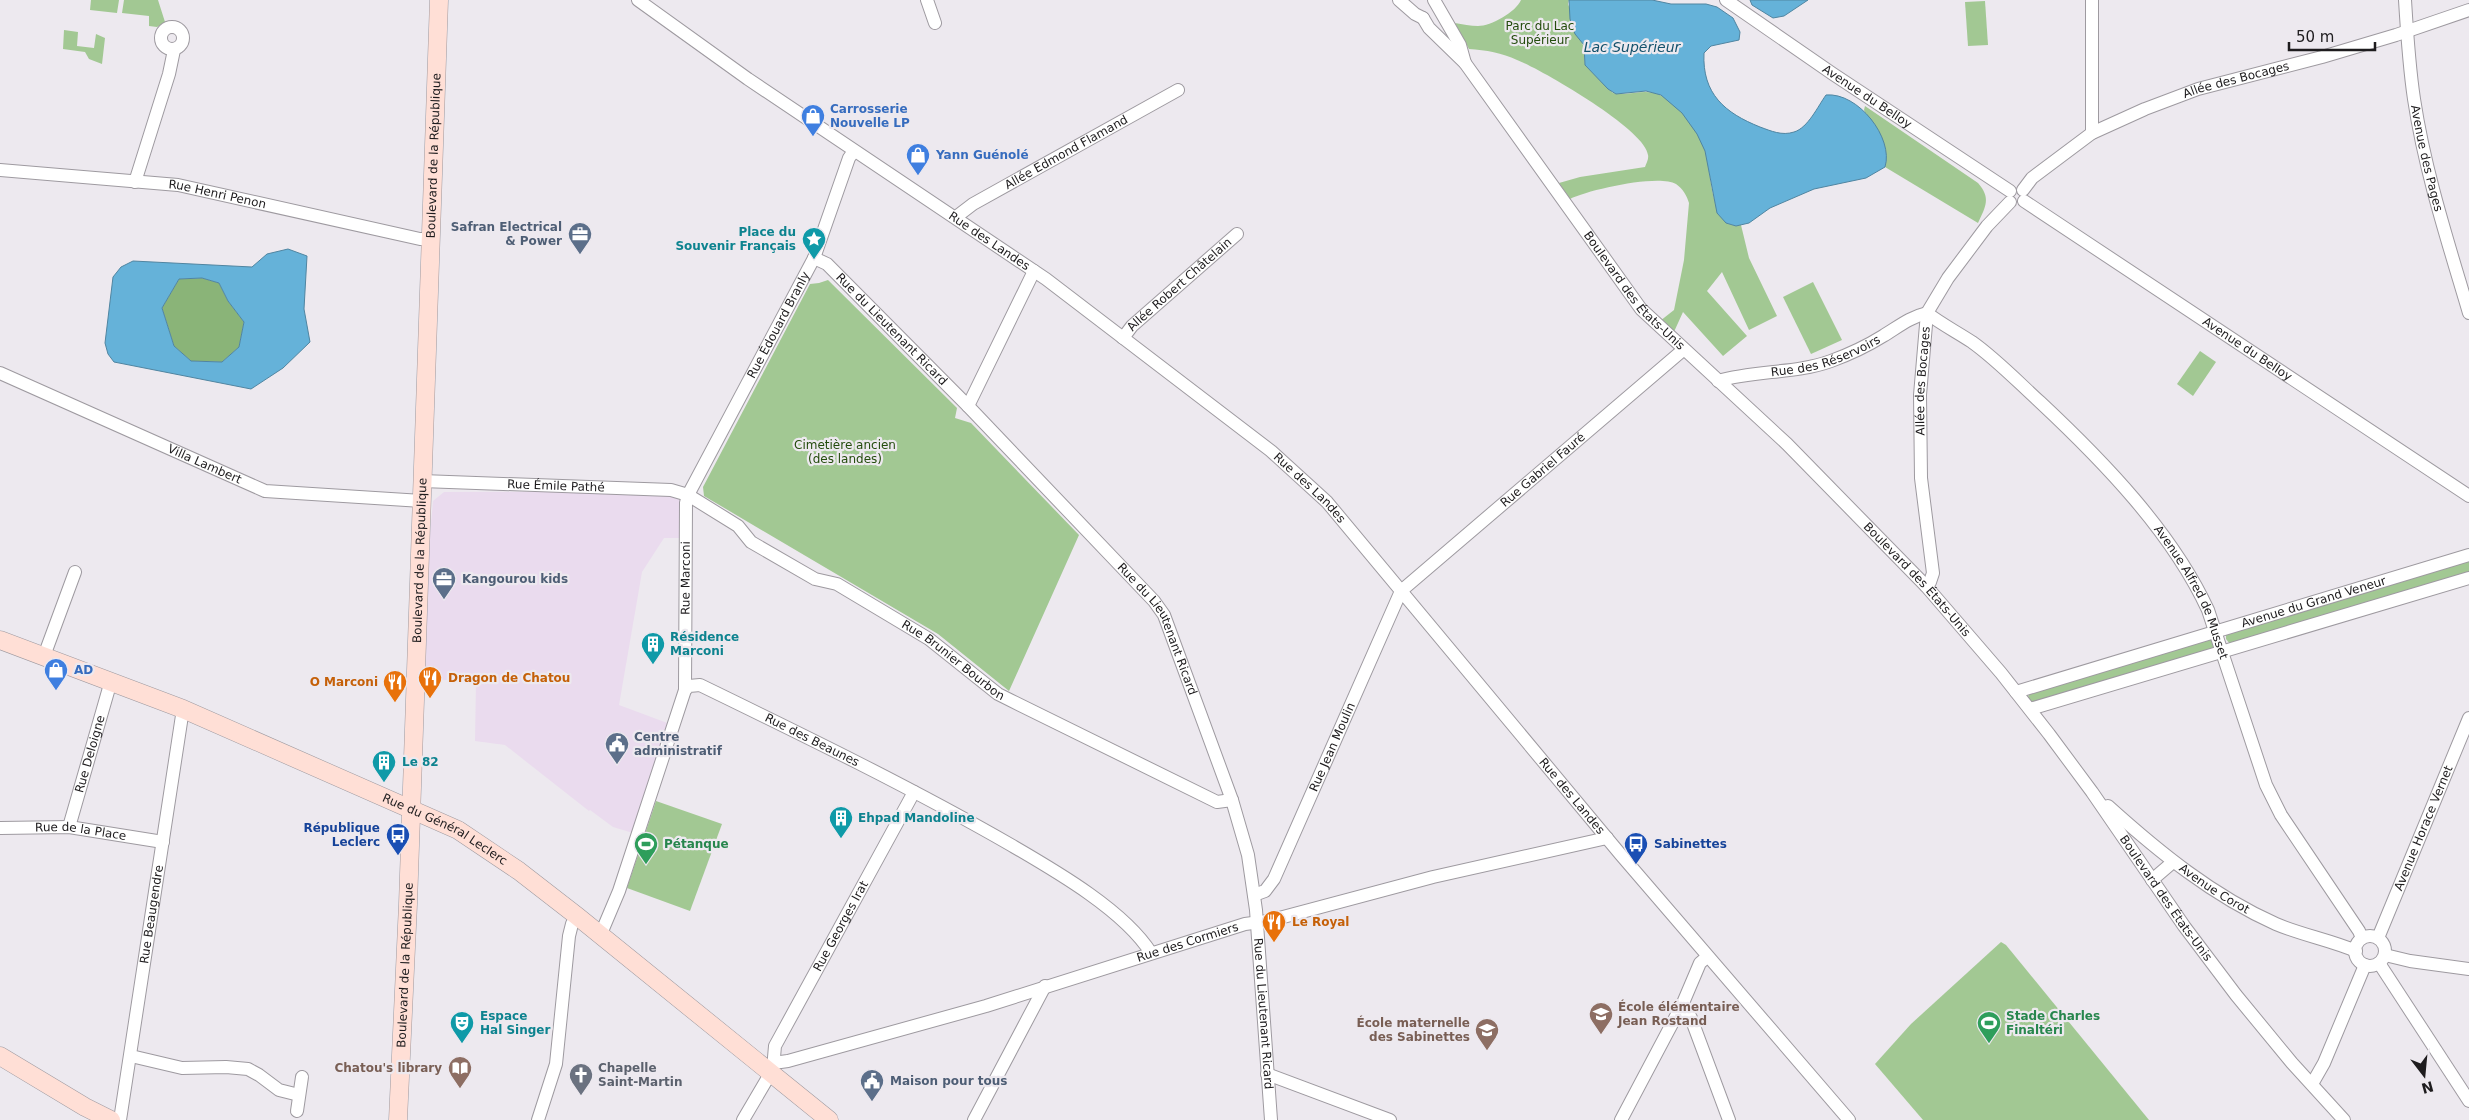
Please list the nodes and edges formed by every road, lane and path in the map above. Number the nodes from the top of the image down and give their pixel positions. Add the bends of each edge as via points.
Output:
1 (440, 0) edge
2 (638, 0) edge
3 (927, 0) edge
4 (1399, 0) edge
5 (1430, 0) edge
6 (1434, 0) edge
7 (1726, 0) edge
8 (2092, 0) edge
9 (2405, 0) edge
10 (2469, 10) edge
11 (1425, 17) junction
12 (1446, 18) junction
13 (935, 23) dead end
14 (2406, 32) junction
15 (174, 50) dead end
16 (1465, 63) junction
17 (1178, 90) dead end
18 (2092, 133) junction
19 (854, 151) junction
20 (0, 170) edge
21 (135, 182) junction
22 (2017, 196) junction
23 (956, 217) junction
24 (1237, 234) dead end
25 (432, 240) junction
26 (814, 258) junction
27 (1034, 271) junction
28 (1927, 313) junction
29 (2469, 313) edge
30 (1123, 338) junction
31 (1683, 350) junction
32 (0, 374) edge
33 (1718, 381) junction
34 (968, 406) junction
35 (422, 482) junction
36 (688, 495) junction
37 (2469, 496) edge
38 (422, 501) junction
39 (2469, 555) edge
40 (75, 572) dead end
41 (2469, 578) edge
42 (1926, 586) junction
43 (1401, 591) junction
44 (2216, 631) junction
45 (0, 640) edge
46 (2224, 651) junction
47 (44, 656) junction
48 (111, 681) junction
49 (685, 690) junction
50 (2016, 692) junction
51 (183, 709) junction
52 (2030, 709) junction
53 (2469, 718) edge
54 (914, 792) junction
55 (2092, 792) junction
56 (1232, 800) junction
57 (410, 808) junction
58 (69, 826) junction
59 (0, 828) edge
60 (1607, 838) junction
61 (162, 842) junction
62 (2173, 862) junction
63 (2152, 880) junction
64 (1254, 895) junction
65 (577, 916) junction
66 (1256, 923) junction
67 (600, 936) junction
68 (2362, 938) junction
69 (2378, 938) junction
70 (2356, 951) junction
71 (1151, 953) junction
72 (1707, 957) junction
73 (2382, 959) junction
74 (2365, 965) junction
75 (2469, 969) edge
76 (1045, 986) junction
77 (1682, 1003) junction
78 (0, 1056) edge
79 (131, 1056) junction
80 (772, 1068) junction
81 (1267, 1074) junction
82 (302, 1077) dead end
83 (2312, 1084) junction
84 (299, 1095) junction
85 (2469, 1101) edge
86 (297, 1111) dead end
87 (111, 1120) edge
88 (120, 1120) edge
89 (398, 1120) edge
90 (538, 1120) edge
91 (743, 1120) edge
92 (829, 1120) edge
93 (974, 1120) edge
94 (1270, 1120) edge
95 (1390, 1120) edge
96 (1621, 1120) edge
97 (1729, 1120) edge
98 (1849, 1120) edge
99 (2344, 1120) edge

1 - 25 street, Boulevard de la République
2 - 19 street, Rue des Landes via 748,80
3 - 13 street
4 - 11 street via 1415,14
5 - 11 street
6 - 12 street, Boulevard des États-Unis
7 - 22 street, Avenue du Belloy
8 - 18 street
9 - 14 street, Avenue des Pages
10 - 14 street, Allée des Bocages
11 - 12 street via 1440,12
11 - 16 street, Boulevard des États-Unis via 1429,28
12 - 16 street, Boulevard des États-Unis
14 - 18 street, Allée des Bocages via 2198,88
14 - 29 street, Avenue des Pages via 2414,100 2429,174
15 - 21 street
16 - 31 street, Boulevard des États-Unis via 1640,309
17 - 23 street, Allée Edmond Flamand via 973,204
18 - 22 street, Allée des Bocages via 2032,178
19 - 23 street, Rue des Landes
19 - 26 street, Rue Édouard Branly
20 - 21 street, Rue Henri Penon
21 - 25 street, Rue Henri Penon via 178,185
22 - 28 street, Allée des Bocages via 1987,226 1959,262
22 - 37 street, Avenue du Belloy
23 - 27 street, Rue des Landes
24 - 30 street, Allée Robert Châtelain via 1132,326
25 - 35 street, Boulevard de la République
26 - 34 street, Rue du Lieutenant Ricard via 827,264
26 - 36 street, Rue Édouard Branly
27 - 30 street, Rue des Landes
27 - 34 street
28 - 33 street, Rue des Réservoirs via 1831,361 1800,370 1736,376
28 - 42 street, Allée des Bocages via 1920,395 1921,478 1932,573
28 - 44 street, Avenue Alfred de Musset via 1972,342 1997,363 2090,452 2173,551 2200,594
30 - 43 street, Rue des Landes via 1300,476 1327,502
31 - 33 street, Boulevard des États-Unis
31 - 43 street, Rue Gabriel Fauré
32 - 38 street, Villa Lambert via 265,492
33 - 42 street, Boulevard des États-Unis via 1822,478
34 - 56 street, Rue du Lieutenant Ricard via 1160,607
35 - 36 street, Rue Émile Pathé via 672,490
35 - 38 street, Boulevard de la République
36 - 49 street, Rue Marconi
36 - 56 street, Rue Brunier Bourbon via 738,526 759,547 815,579 837,584 929,639 1010,700 1216,802
38 - 57 street, Boulevard de la République
39 - 44 street, Avenue du Grand Veneur
40 - 47 street
41 - 46 street, Avenue du Grand Veneur
42 - 50 street, Boulevard des États-Unis
43 - 60 street, Rue des Landes
43 - 64 street, Rue Jean Moulin via 1274,879 1265,891
44 - 46 street, Avenue Alfred de Musset
44 - 50 street, Avenue du Grand Veneur
45 - 47 street, Rue du Général Leclerc
46 - 52 street, Avenue du Grand Veneur
46 - 68 street, Avenue Alfred de Musset via 2266,784 2282,815
47 - 48 street, Rue du Général Leclerc
48 - 51 street, Rue du Général Leclerc
48 - 58 street, Rue Deloigne
49 - 54 street, Rue des Beaunes via 688,686 700,685
49 - 67 street via 619,891
50 - 52 street, Boulevard des États-Unis
51 - 57 street, Rue du Général Leclerc
51 - 61 street, Rue Beaugendre
52 - 55 street, Boulevard des États-Unis
53 - 69 street, Avenue Horace Vernet
54 - 71 street, Rue des Beaunes via 1071,880 1132,929
54 - 80 street, Rue Georges Irat via 775,1046
55 - 62 street, Avenue Corot
55 - 63 street, Boulevard des États-Unis
56 - 64 street, Rue du Lieutenant Ricard via 1248,856
57 - 65 street, Rue du Général Leclerc via 467,836
57 - 89 street, Boulevard de la République
58 - 59 street, Rue de la Place
58 - 61 street, Rue de la Place
60 - 66 street, Rue des Cormiers via 1433,877
60 - 72 street, Rue des Landes
61 - 79 street, Rue Beaugendre
62 - 63 street
62 - 70 street, Avenue Corot via 2249,911 2307,936
63 - 83 street, Boulevard des États-Unis via 2236,995
64 - 66 street, Rue du Lieutenant Ricard
65 - 67 street, Rue du Général Leclerc
65 - 90 street via 569,936 556,1064
66 - 71 street, Rue des Cormiers
66 - 81 street, Rue du Lieutenant Ricard
67 - 80 street, Rue du Général Leclerc
68 - 69 street
68 - 70 street
69 - 73 street via 2384,945
70 - 74 street via 2358,960
71 - 76 street, Rue des Cormiers
72 - 77 street via 1700,963
72 - 98 street, Rue des Landes
73 - 74 street
73 - 75 street
73 - 85 street
74 - 83 street
76 - 80 street, Rue des Cormiers
76 - 93 street
77 - 96 street
77 - 97 street via 1691,1018
78 - 87 street
79 - 84 street via 182,1068 248,1069 279,1090
79 - 88 street, Rue Beaugendre
80 - 91 street, Rue Georges Irat
80 - 92 street, Rue du Général Leclerc
81 - 94 street, Rue du Lieutenant Ricard
81 - 95 street
82 - 84 street
83 - 99 street, Boulevard des États-Unis
84 - 86 street

